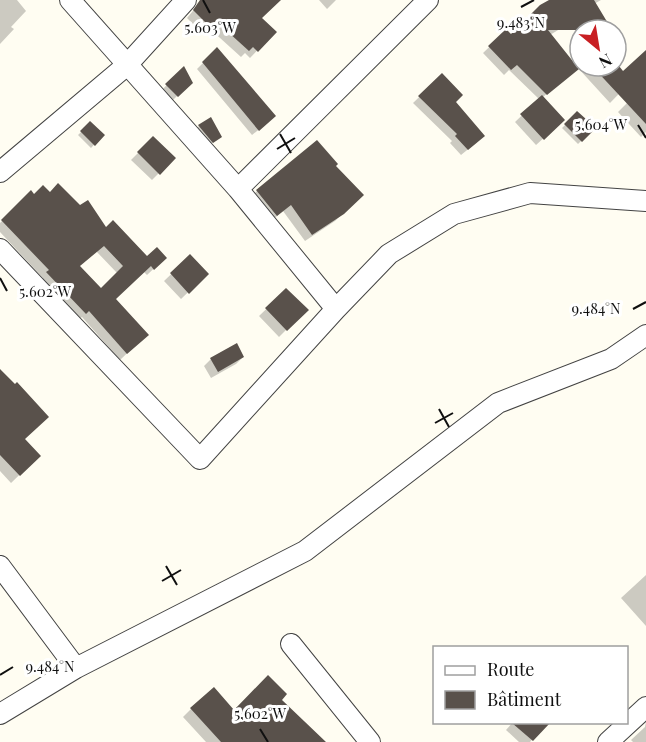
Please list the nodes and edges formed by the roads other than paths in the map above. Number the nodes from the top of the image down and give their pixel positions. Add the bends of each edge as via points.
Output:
1 (70, 0) edge
2 (186, 0) edge
3 (428, 0) edge
4 (127, 65) junction
5 (0, 172) edge
6 (238, 189) junction
7 (646, 201) edge
8 (0, 249) edge
9 (336, 309) junction
10 (646, 335) edge
11 (0, 566) edge
12 (291, 644) dead end
13 (76, 668) junction
14 (646, 707) edge
15 (0, 714) edge
16 (628, 724) edge
17 (628, 724) edge
18 (370, 742) edge
19 (608, 742) edge

1 - 4 street
2 - 4 street
3 - 6 street
4 - 5 street
4 - 6 street
6 - 9 street
7 - 9 street via 530,193 454,214 389,254
8 - 9 street via 200,459
10 - 13 street via 611,359 498,403 305,550
11 - 13 street
12 - 18 street
13 - 15 street
14 - 16 street
17 - 19 street

